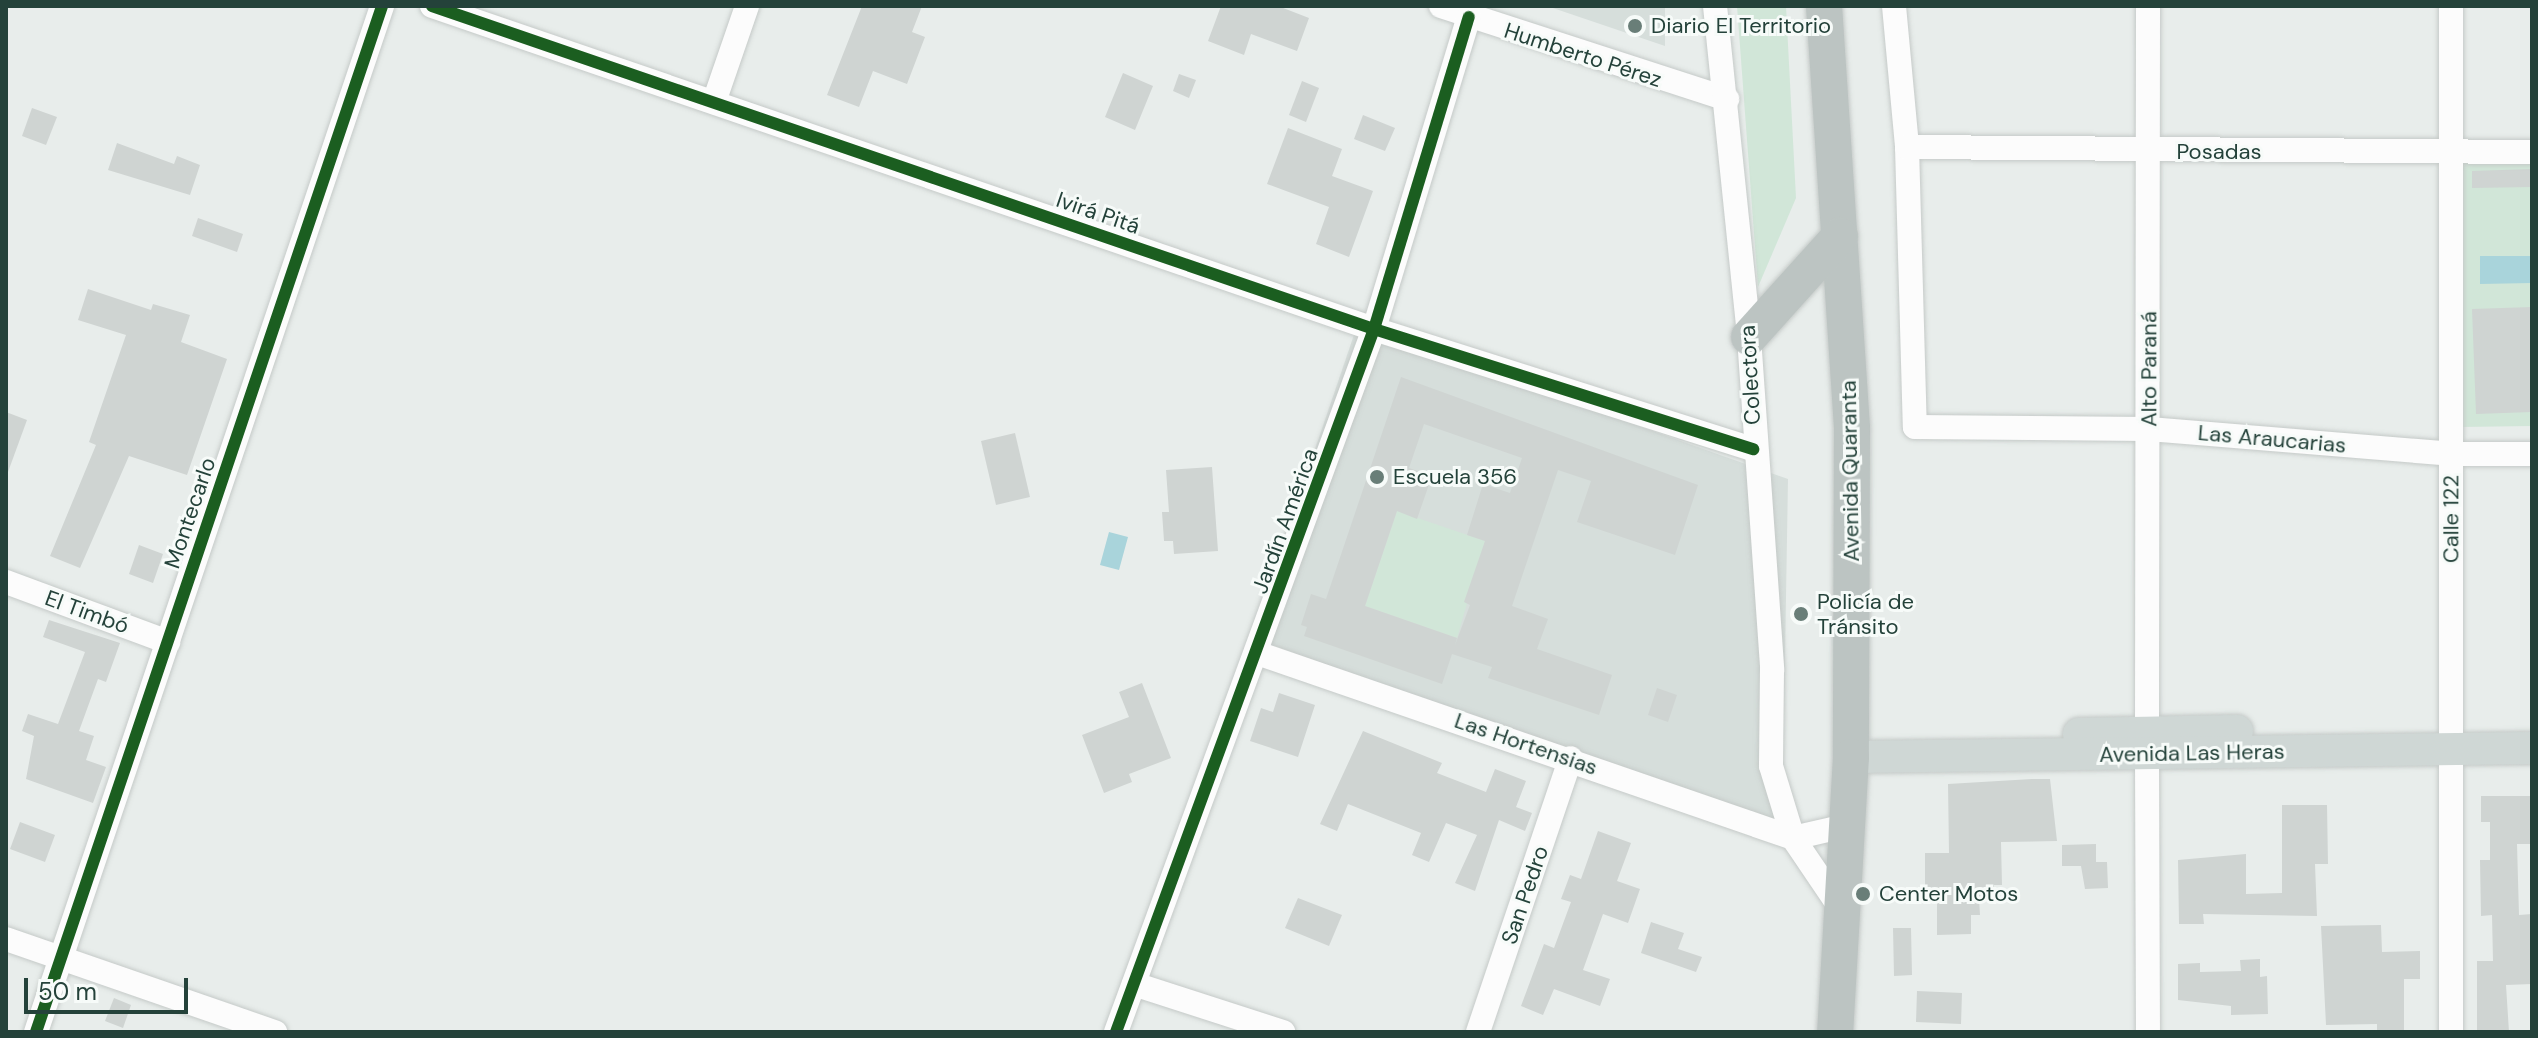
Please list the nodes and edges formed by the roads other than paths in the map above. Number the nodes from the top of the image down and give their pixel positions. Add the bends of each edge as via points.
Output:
1 (382, 6) edge
2 (432, 6) edge
3 (747, 6) edge
4 (1441, 6) edge
5 (1715, 6) edge
6 (1824, 6) edge
7 (1894, 6) edge
8 (2148, 6) edge
9 (2451, 6) edge
10 (1469, 17) junction
11 (1727, 99) junction
12 (714, 102) junction
13 (1907, 147) junction
14 (2148, 152) junction
15 (2451, 152) junction
16 (2532, 152) edge
17 (1840, 236) junction
18 (1374, 329) junction
19 (1749, 337) junction
20 (2149, 429) junction
21 (1753, 449) junction
22 (2451, 454) junction
23 (2532, 454) edge
24 (6, 582) edge
25 (168, 642) junction
26 (1257, 653) junction
27 (2532, 729) edge
28 (2451, 738) junction
29 (2147, 743) junction
30 (2532, 748) edge
31 (1852, 749) junction
32 (1571, 758) junction
33 (1845, 826) junction
34 (1793, 838) junction
35 (1841, 909) junction
36 (6, 939) edge
37 (61, 958) junction
38 (1134, 984) junction
39 (36, 1032) edge
40 (275, 1032) edge
41 (1116, 1032) edge
42 (1283, 1032) edge
43 (1478, 1032) edge
44 (1835, 1032) edge
45 (2148, 1032) edge
46 (2451, 1032) edge

1 - 25 street, Montecarlo
2 - 12 street, Ivirá Pitá
3 - 12 street
4 - 10 street, Humberto Pérez
5 - 11 street, Colectora
6 - 17 highway, Avenida Quaranta
7 - 13 street
8 - 14 street, Alto Paraná
9 - 15 street, Calle 122
10 - 11 street, Humberto Pérez
10 - 18 street, Jardín América
11 - 19 street, Colectora
12 - 18 street, Ivirá Pitá
13 - 14 street, Posadas
13 - 20 street, Las Araucarias via 1915,427
14 - 15 street, Posadas
14 - 20 street, Alto Paraná
15 - 16 street, Posadas
15 - 22 street, Calle 122
17 - 19 highway
17 - 31 highway, Avenida Quaranta via 1852,428
18 - 21 street, Ivirá Pitá
18 - 26 street, Jardín América
19 - 21 street, Colectora
20 - 22 street, Las Araucarias
20 - 29 street, Alto Paraná
21 - 34 street, Colectora via 1772,670 1770,758
22 - 23 street, Las Araucarias
22 - 28 street, Calle 122
24 - 25 street, El Timbó
25 - 37 street, Montecarlo
26 - 32 street, Las Hortensias
26 - 38 street, Jardín América
27 - 28 main road, Avenida Las Heras
28 - 29 main road, Avenida Las Heras
28 - 30 main road, Avenida Las Heras
28 - 46 street, Calle 122
29 - 31 main road, Avenida Las Heras
29 - 45 street, Alto Paraná
31 - 33 highway, Avenida Quaranta
32 - 34 street, Las Hortensias
32 - 43 street, San Pedro
33 - 34 street
33 - 35 highway, Avenida Quaranta
34 - 35 street
35 - 44 highway, Avenida Quaranta
36 - 37 street
37 - 39 street, Montecarlo
37 - 40 street
38 - 41 street, Jardín América
38 - 42 street

